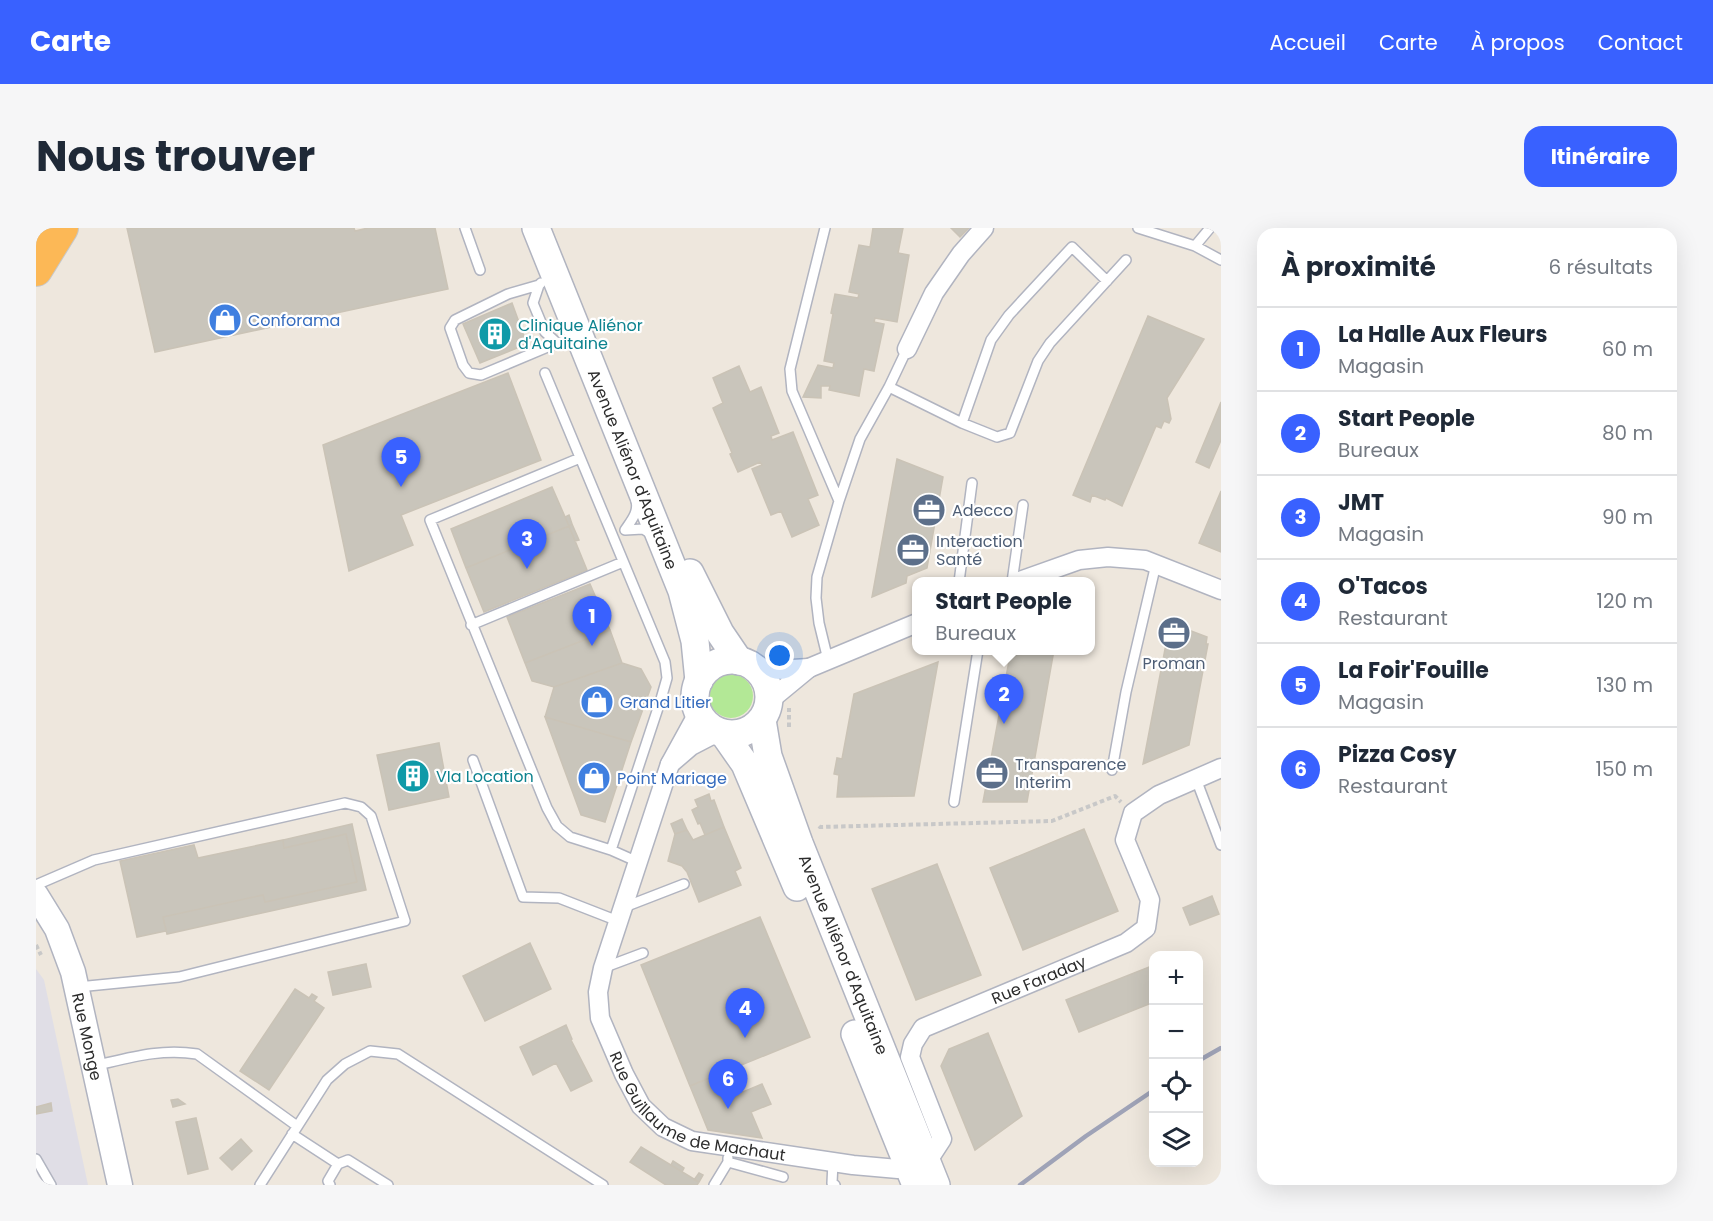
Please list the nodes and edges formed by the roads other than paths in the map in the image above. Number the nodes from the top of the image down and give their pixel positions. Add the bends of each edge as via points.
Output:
1 (62, 228) edge
2 (465, 228) edge
3 (536, 228) edge
4 (550, 228) edge
5 (825, 228) edge
6 (984, 228) edge
7 (1138, 228) edge
8 (1210, 228) edge
9 (1195, 246) junction
10 (1126, 260) dead end
11 (1221, 260) edge
12 (36, 270) edge
13 (480, 270) dead end
14 (546, 278) junction
15 (1107, 281) junction
16 (568, 340) junction
17 (907, 349) joint
18 (544, 373) dead end
19 (889, 387) junction
20 (962, 423) junction
21 (623, 443) junction
22 (580, 458) junction
23 (972, 483) dead end
24 (839, 501) junction
25 (1023, 505) dead end
26 (625, 530) junction
27 (612, 537) junction
28 (623, 562) junction
29 (1156, 564) junction
30 (960, 577) edge
31 (1013, 577) edge
32 (1031, 577) edge
33 (1221, 590) edge
34 (471, 625) junction
35 (691, 625) junction
36 (912, 625) edge
37 (977, 655) edge
38 (828, 660) junction
39 (749, 666) junction
40 (809, 668) junction
41 (699, 681) junction
42 (773, 709) junction
43 (698, 713) junction
44 (721, 733) junction
45 (473, 760) dead end
46 (670, 764) junction
47 (1221, 768) edge
48 (1112, 770) dead end
49 (1196, 779) junction
50 (954, 802) dead end
51 (1221, 845) edge
52 (611, 850) junction
53 (638, 862) junction
54 (684, 884) dead end
55 (36, 885) edge
56 (36, 894) edge
57 (620, 914) junction
58 (643, 953) dead end
59 (603, 968) junction
60 (76, 987) junction
61 (93, 1066) junction
62 (295, 1130) junction
63 (729, 1154) junction
64 (36, 1159) edge
65 (833, 1162) junction
66 (338, 1164) junction
67 (922, 1174) edge
68 (783, 1177) dead end
69 (51, 1185) edge
70 (120, 1185) edge
71 (260, 1185) edge
72 (330, 1185) edge
73 (388, 1185) edge
74 (603, 1185) edge
75 (714, 1185) edge
76 (835, 1185) edge

1 - 12 highway
2 - 13 lane
3 - 14 main road, Avenue Aliénor d'Aquitaine
4 - 39 main road, Avenue Aliénor d'Aquitaine via 694,585 720,633
5 - 24 lane via 790,369 792,391
6 - 17 street via 934,293
7 - 9 lane
8 - 9 lane
9 - 11 lane
10 - 15 lane
14 - 16 main road, Avenue Aliénor d'Aquitaine
14 - 16 lane via 455,320 450,328 463,365 469,373 481,375
15 - 20 lane via 1038,361 1010,433 998,437
15 - 20 lane via 1072,247 991,340
16 - 21 main road, Avenue Aliénor d'Aquitaine
17 - 19 lane
18 - 22 lane
19 - 20 lane
19 - 24 lane via 860,439
21 - 26 lane via 638,505
21 - 35 main road, Avenue Aliénor d'Aquitaine via 682,591
22 - 27 lane
22 - 34 lane via 430,520
23 - 30 lane
24 - 38 lane via 817,577 819,623
25 - 31 lane
26 - 27 lane
26 - 35 lane via 643,529 654,536
27 - 28 lane
28 - 34 lane
28 - 52 lane via 665,662 667,678
29 - 32 street via 1108,557 1079,560
29 - 33 street
29 - 48 lane
34 - 52 lane via 557,826 570,837
35 - 41 main road, Avenue Aliénor d'Aquitaine
36 - 38 street
37 - 50 lane
38 - 40 street
39 - 40 street
39 - 41 main road via 727,660 706,671
39 - 42 main road via 765,680
40 - 42 street
41 - 43 main road via 695,692
42 - 44 main road via 745,732
42 - 67 main road, Avenue Aliénor d'Aquitaine via 768,756
43 - 44 main road
43 - 46 street, Rue Guillaume de Machaut
44 - 46 street via 691,746
44 - 67 main road, Avenue Aliénor d'Aquitaine via 745,764
45 - 57 lane via 523,897 559,898
46 - 53 street, Rue Guillaume de Machaut
47 - 49 street
49 - 51 lane
49 - 67 street, Rue Faraday via 1159,795 1133,813 1125,840 1149,900 1146,928 1126,943 923,1028 912,1044 910,1057 942,1139
52 - 53 lane
53 - 57 street, Rue Guillaume de Machaut
54 - 57 lane
55 - 60 lane via 94,860 345,803 361,807 371,816 405,921 178,977
56 - 60 street, Rue Monge via 57,929
57 - 59 street, Rue Guillaume de Machaut
58 - 59 lane
59 - 63 street, Rue Guillaume de Machaut via 597,992 600,1018 641,1106 663,1126
60 - 61 street, Rue Monge
61 - 62 lane via 152,1053 196,1054
61 - 70 street, Rue Monge
62 - 66 lane
62 - 71 lane
62 - 74 lane via 327,1080 345,1064 370,1051 398,1054
63 - 65 street, Rue Guillaume de Machaut
63 - 68 lane
63 - 75 lane
64 - 69 lane
65 - 67 street, Rue Guillaume de Machaut
65 - 76 lane
66 - 72 lane via 328,1181
66 - 73 lane via 348,1160

